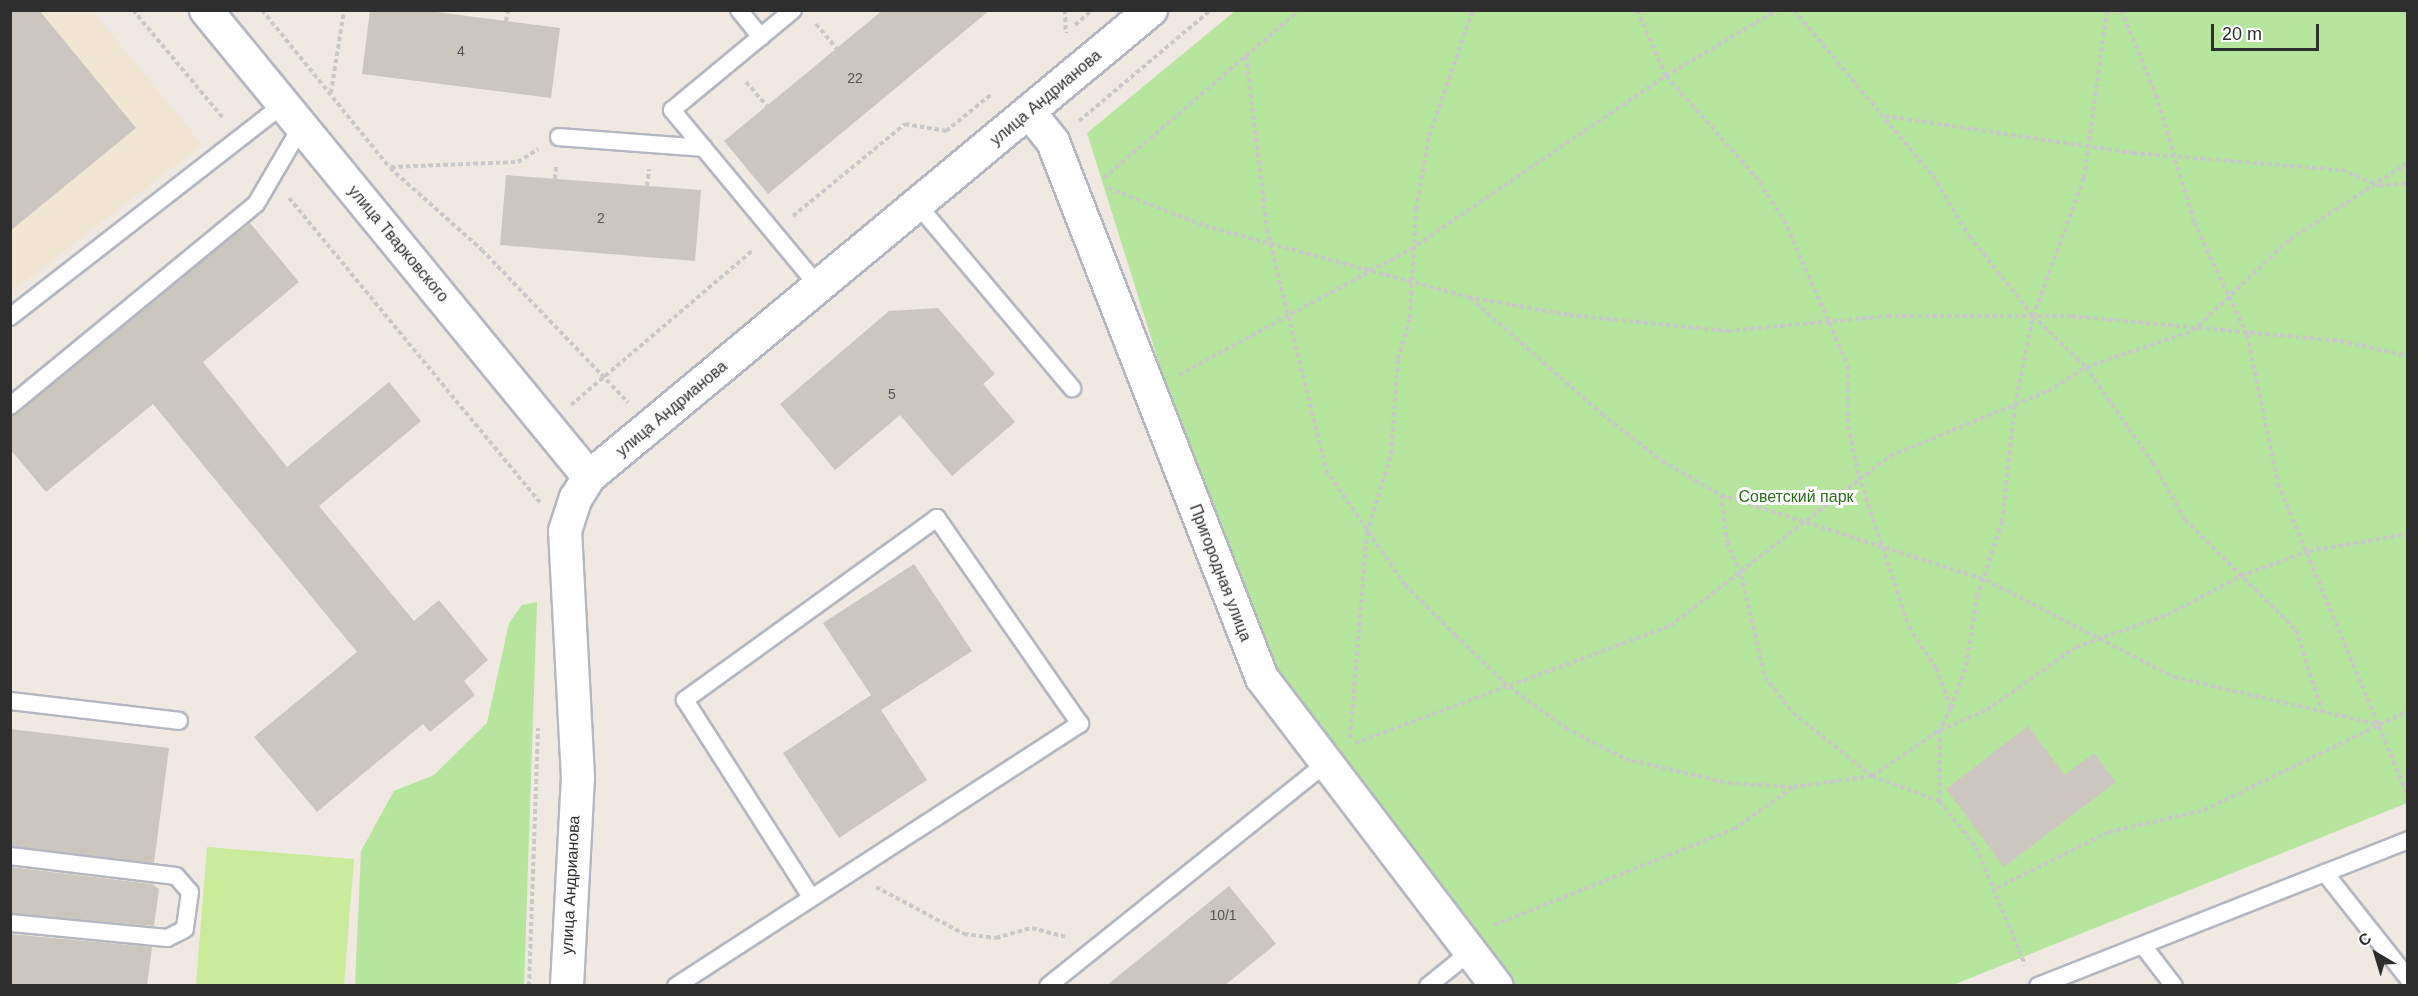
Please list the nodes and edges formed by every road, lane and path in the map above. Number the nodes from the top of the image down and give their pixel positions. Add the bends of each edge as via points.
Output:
1 (133, 10) edge
2 (262, 10) edge
3 (344, 10) edge
4 (508, 10) edge
5 (739, 10) edge
6 (793, 10) edge
7 (1065, 10) edge
8 (1092, 10) edge
9 (1151, 10) edge
10 (1211, 10) edge
11 (1299, 10) edge
12 (1473, 10) edge
13 (1637, 10) edge
14 (1777, 10) edge
15 (1794, 10) edge
16 (2107, 10) edge
17 (2121, 10) edge
18 (211, 12) edge
19 (811, 18) dead end
20 (506, 21) dead end
21 (1066, 33) junction
22 (761, 37) junction
23 (1057, 40) dead end
24 (837, 49) dead end
25 (1246, 56) junction
26 (1666, 76) junction
27 (998, 89) dead end
28 (331, 94) junction
29 (1029, 112) junction
30 (292, 116) junction
31 (1884, 116) junction
32 (1072, 127) dead end
33 (559, 136) joint
34 (240, 138) junction
35 (2086, 143) junction
36 (704, 148) junction
37 (2176, 154) junction
38 (2408, 163) edge
39 (390, 168) junction
40 (273, 178) junction
41 (2408, 183) edge
42 (2379, 186) junction
43 (917, 204) junction
44 (773, 232) junction
45 (1271, 244) junction
46 (1411, 249) junction
47 (1373, 271) junction
48 (1411, 281) junction
49 (818, 286) junction
50 (1468, 297) junction
51 (2227, 300) junction
52 (2033, 316) junction
53 (10, 317) edge
54 (1290, 319) junction
55 (1824, 320) junction
56 (2193, 331) junction
57 (2247, 335) junction
58 (2408, 356) edge
59 (2086, 367) junction
60 (606, 375) junction
61 (1072, 388) dead end
62 (1149, 390) junction
63 (2015, 405) junction
64 (10, 406) edge
65 (634, 410) dead end
66 (562, 413) dead end
67 (505, 460) dead end
68 (1859, 476) junction
69 (589, 477) junction
70 (1721, 495) junction
71 (1807, 524) junction
72 (1367, 533) junction
73 (2408, 534) edge
74 (1882, 544) junction
75 (2309, 551) junction
76 (1741, 575) junction
77 (2241, 576) junction
78 (1986, 580) junction
79 (2102, 638) junction
80 (1509, 687) junction
81 (10, 701) edge
82 (1951, 708) junction
83 (2322, 711) junction
84 (2408, 711) edge
85 (539, 720) dead end
86 (179, 721) dead end
87 (2380, 724) junction
88 (1940, 730) junction
89 (1325, 764) junction
90 (1872, 776) junction
91 (1793, 787) junction
92 (2408, 797) edge
93 (1939, 801) junction
94 (2408, 840) edge
95 (10, 856) edge
96 (852, 867) junction
97 (2325, 873) junction
98 (1997, 888) junction
99 (809, 894) junction
100 (10, 923) edge
101 (2144, 946) junction
102 (1470, 952) junction
103 (1085, 957) junction
104 (2408, 978) edge
105 (2033, 980) edge
106 (529, 986) edge
107 (567, 986) edge
108 (676, 986) edge
109 (1048, 986) edge
110 (1428, 986) edge
111 (1497, 986) edge
112 (2174, 986) edge

1 - 34 path
2 - 28 path
3 - 28 path
4 - 20 path
5 - 22 lane
6 - 22 lane
7 - 21 path
8 - 21 path
9 - 29 street, улица Андрианова
10 - 32 path
11 - 25 path
12 - 46 path via 1429,136
13 - 26 path
14 - 26 path
15 - 31 path
16 - 35 path
17 - 37 path
18 - 30 street, улица Тварковского
19 - 24 path
21 - 23 path
22 - 36 lane via 672,110
25 - 45 path
25 - 45 path via 1097,183 1205,226
26 - 46 path
26 - 55 path via 1755,176 1811,273
27 - 44 path via 946,131 905,124
28 - 39 path
29 - 43 street, улица Андрианова
29 - 62 street, Пригородная улица via 1053,142
30 - 34 lane
30 - 40 lane
30 - 69 street, улица Тварковского
31 - 35 path
31 - 52 path
33 - 36 lane
33 - 39 path via 518,162
34 - 53 lane
35 - 37 path via 2133,153
35 - 52 path via 2084,177
36 - 44 lane
37 - 42 path via 2342,170
37 - 51 path via 2194,222
38 - 42 path
39 - 60 path
40 - 64 lane via 256,204
40 - 67 path
41 - 42 path
42 - 51 path via 2290,239
43 - 49 street, улица Андрианова
43 - 61 lane
44 - 49 lane
44 - 60 path
45 - 47 path
45 - 54 path
46 - 47 path
46 - 48 path
47 - 48 path
47 - 54 path
48 - 50 path
48 - 72 path via 1410,318 1394,392 1391,454
49 - 69 street, улица Андрианова
50 - 55 path via 1569,315 1728,331
50 - 70 path via 1610,421 1662,461
51 - 56 path
51 - 57 path
52 - 55 path
52 - 56 path
52 - 59 path
52 - 63 path
54 - 62 path
54 - 72 path via 1326,470
55 - 68 path via 1848,366 1848,426
56 - 57 path
56 - 59 path
57 - 58 path via 2340,341
57 - 75 path via 2278,484
59 - 63 path
59 - 77 path via 2153,463 2185,520
60 - 65 path
60 - 66 path
62 - 89 street, Пригородная улица via 1262,678
63 - 68 path via 1890,456
63 - 78 path via 2002,522
68 - 71 path
68 - 74 path
69 - 107 street, улица Андрианова via 564,531 578,778
70 - 71 path
70 - 76 path via 1727,542
71 - 74 path
71 - 76 path
72 - 80 path via 1405,585
72 - 80 path via 1348,745
73 - 75 path
74 - 78 path
74 - 82 path via 1909,627 1936,668
75 - 77 path
75 - 87 path
76 - 80 path via 1670,626
76 - 90 path via 1766,677 1793,713
77 - 79 path via 2167,615
77 - 83 path via 2296,630
78 - 79 path
78 - 82 path
79 - 83 path via 2174,677
79 - 88 path via 2076,647 1988,710
80 - 91 path via 1566,728 1625,759 1728,783
81 - 86 lane
82 - 88 path
83 - 87 path
84 - 87 path
85 - 106 path
87 - 92 path
87 - 98 path via 2204,810 2109,832
88 - 90 path
88 - 93 path
89 - 102 street, Пригородная улица
89 - 103 lane
90 - 91 path
90 - 93 path
91 - 102 path via 1734,829 1661,854 1549,906 1511,913 1487,929
93 - 98 path via 1976,847
94 - 97 lane
95 - 100 lane via 176,876 190,892 185,929 167,939
96 - 99 lane
96 - 99 lane via 1080,724 937,518 685,700
96 - 103 path via 864,883 964,934 996,938 1032,928 1061,932
97 - 101 lane
97 - 104 lane
98 - 105 path
99 - 108 lane
101 - 105 lane
101 - 112 lane
102 - 110 lane
102 - 111 street, Пригородная улица
103 - 109 lane

